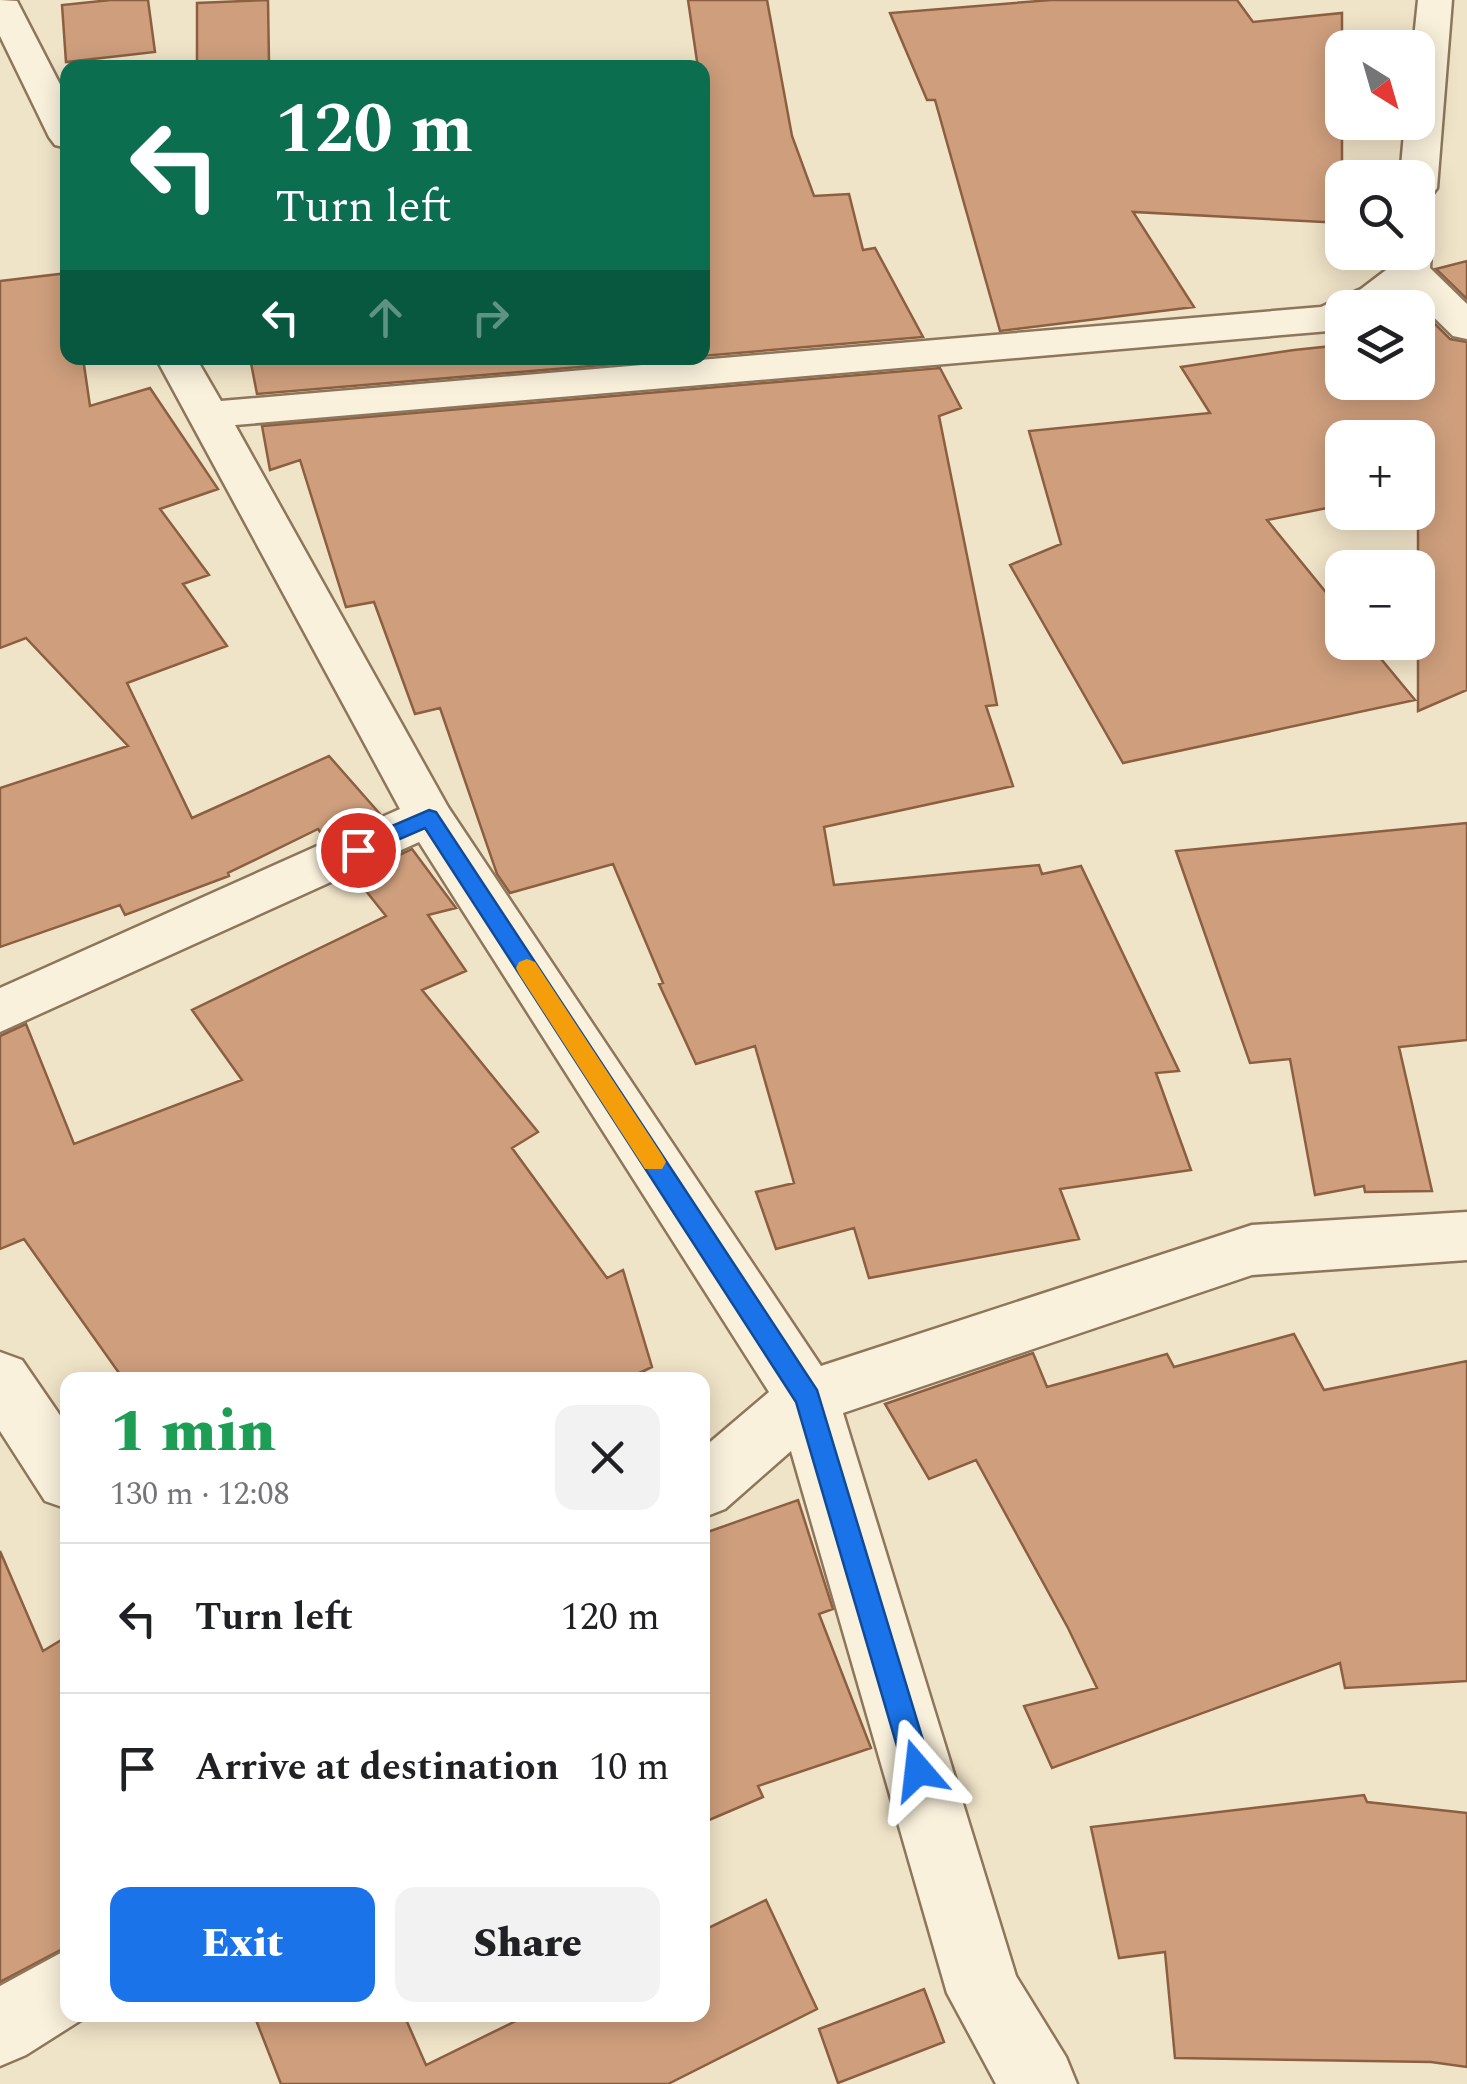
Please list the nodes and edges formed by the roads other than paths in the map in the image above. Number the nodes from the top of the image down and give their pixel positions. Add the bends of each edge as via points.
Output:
1 (1435, 0) edge
2 (0, 1) edge
3 (60, 122) edge
4 (1421, 160) edge
5 (1402, 270) edge
6 (1417, 270) edge
7 (1383, 290) edge
8 (1325, 319) edge
9 (1467, 327) edge
10 (180, 365) edge
11 (205, 416) junction
12 (429, 817) junction
13 (0, 1010) edge
14 (1467, 1236) edge
15 (0, 1379) edge
16 (808, 1398) junction
17 (60, 1469) edge
18 (710, 1482) edge
19 (60, 1991) edge
20 (0, 2029) edge
21 (1039, 2084) edge

1 - 4 street
2 - 3 street
5 - 7 street
6 - 9 street
8 - 11 street
10 - 11 street
11 - 12 street
12 - 13 street
12 - 16 street
14 - 16 street via 1252,1250
15 - 17 street
16 - 18 street
16 - 21 street via 984,1992
19 - 20 street

